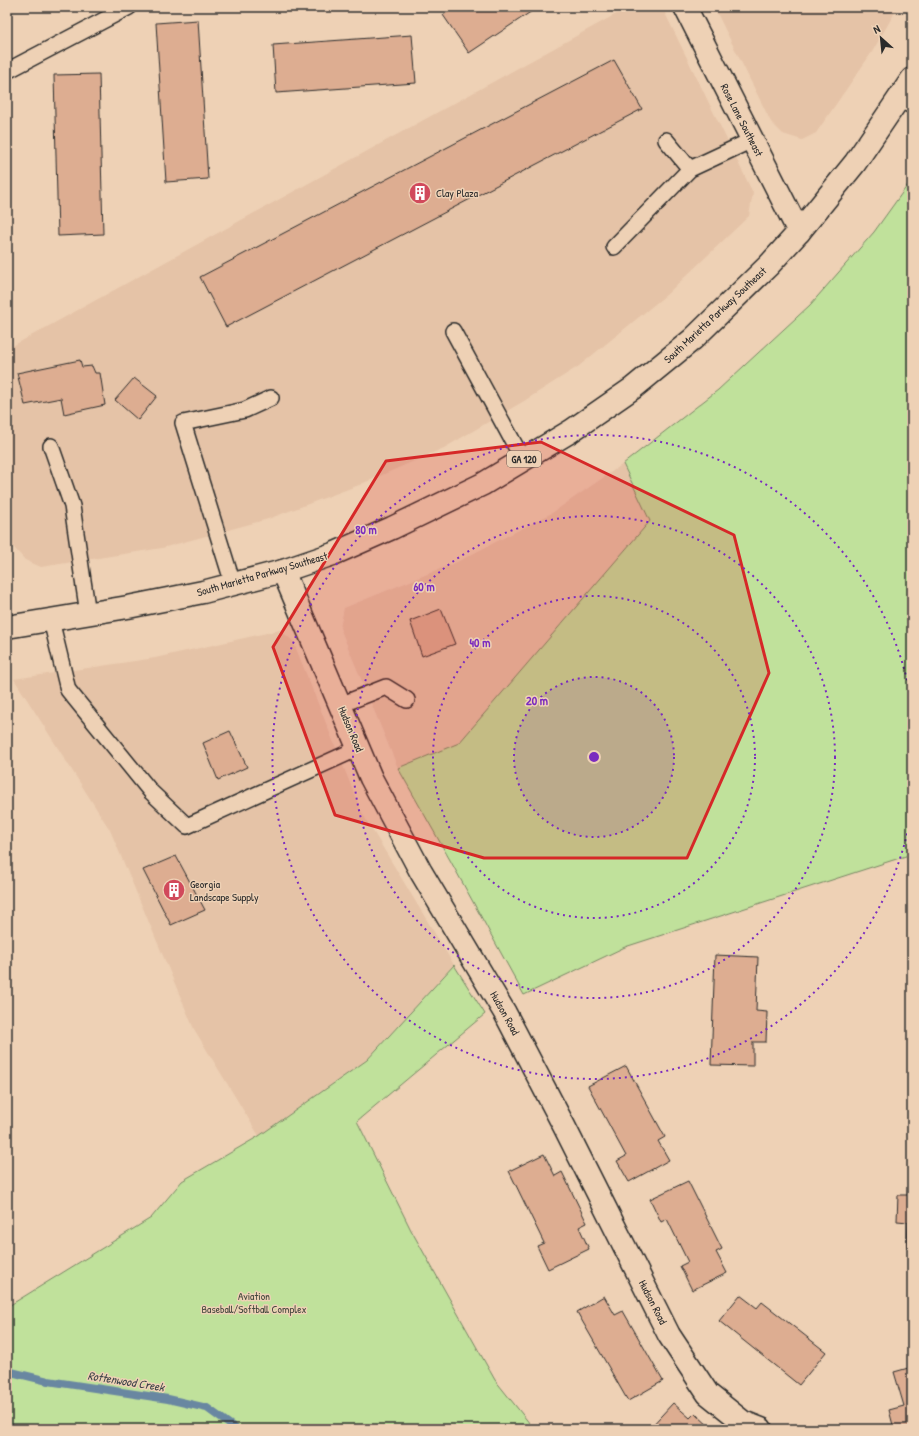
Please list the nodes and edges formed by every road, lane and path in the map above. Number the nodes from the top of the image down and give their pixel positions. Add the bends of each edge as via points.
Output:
1 (129, 7) edge
2 (685, 7) edge
3 (7, 71) edge
4 (912, 79) edge
5 (905, 103) edge
6 (666, 140) dead end
7 (752, 140) junction
8 (690, 169) junction
9 (799, 232) junction
10 (614, 247) dead end
11 (452, 331) dead end
12 (271, 398) dead end
13 (51, 446) dead end
14 (522, 460) junction
15 (283, 571) junction
16 (233, 584) junction
17 (88, 614) junction
18 (51, 620) junction
19 (7, 627) edge
20 (407, 700) dead end
21 (340, 705) junction
22 (359, 748) junction
23 (761, 1429) edge

1 - 3 lane
2 - 7 main road, Rose Lane Southeast
4 - 5 main road, South Marietta Parkway Southeast / GA 120
5 - 9 main road, South Marietta Parkway Southeast / GA 120
6 - 8 lane
7 - 8 lane
7 - 9 main road, Rose Lane Southeast
8 - 10 lane
9 - 14 main road, South Marietta Parkway Southeast / GA 120 via 698,334 651,374 571,431
11 - 14 lane
12 - 16 lane via 244,410 183,423
13 - 17 lane via 72,506
14 - 15 main road, South Marietta Parkway Southeast / GA 120 via 483,484 392,528 333,554
15 - 16 main road, South Marietta Parkway Southeast / GA 120
15 - 21 main road, Hudson Road
16 - 17 main road, South Marietta Parkway Southeast / GA 120
17 - 18 main road, South Marietta Parkway Southeast / GA 120
18 - 19 main road, South Marietta Parkway Southeast / GA 120
18 - 22 lane via 68,690 151,792 187,826
20 - 21 lane via 386,687
21 - 22 main road, Hudson Road
22 - 23 main road, Hudson Road via 371,778 421,872 505,1012 669,1335 708,1394 743,1422

